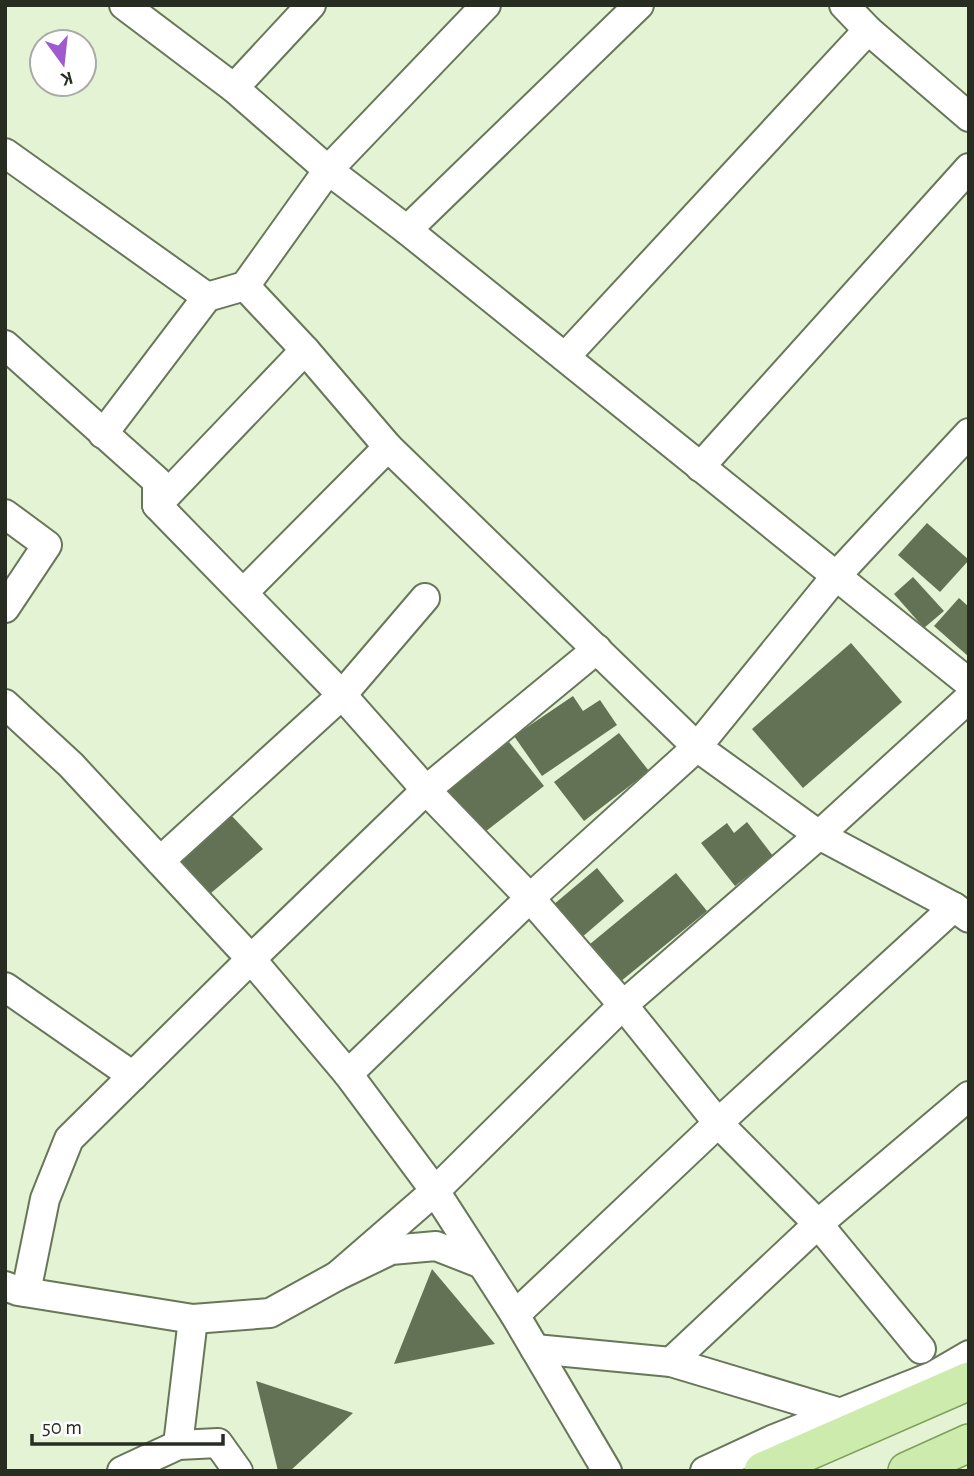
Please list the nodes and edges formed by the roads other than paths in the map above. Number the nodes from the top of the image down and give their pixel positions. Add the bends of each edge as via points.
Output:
1 (124, 5) edge
2 (312, 5) edge
3 (486, 5) edge
4 (639, 5) edge
5 (844, 5) edge
6 (868, 30) junction
7 (234, 88) junction
8 (969, 117) edge
9 (5, 153) edge
10 (969, 168) edge
11 (328, 170) junction
12 (407, 230) junction
13 (245, 286) junction
14 (207, 297) junction
15 (5, 345) edge
16 (305, 350) junction
17 (565, 357) junction
18 (969, 433) edge
19 (103, 434) junction
20 (388, 447) junction
21 (700, 467) junction
22 (157, 505) junction
23 (5, 514) edge
24 (836, 576) junction
25 (243, 593) junction
26 (425, 598) dead end
27 (5, 608) edge
28 (597, 649) junction
29 (969, 683) edge
30 (342, 695) junction
31 (969, 698) edge
32 (5, 704) edge
33 (697, 747) junction
34 (426, 790) junction
35 (819, 835) junction
36 (160, 861) junction
37 (530, 898) junction
38 (961, 912) edge
39 (251, 959) junction
40 (5, 987) edge
41 (623, 1005) junction
42 (348, 1074) junction
43 (133, 1076) junction
44 (969, 1097) edge
45 (718, 1123) junction
46 (435, 1191) junction
47 (818, 1224) junction
48 (482, 1264) junction
49 (337, 1276) junction
50 (16, 1289) edge
51 (515, 1315) junction
52 (193, 1319) junction
53 (535, 1349) junction
54 (921, 1349) dead end
55 (969, 1355) edge
56 (671, 1362) junction
57 (969, 1381) edge
58 (841, 1413) junction
59 (969, 1443) edge
60 (178, 1445) junction
61 (122, 1471) edge
62 (238, 1471) edge
63 (607, 1471) edge
64 (705, 1471) edge
65 (763, 1471) edge
66 (907, 1471) edge

1 - 7 street
2 - 7 street
3 - 11 street
4 - 12 street
5 - 6 street
6 - 8 street
6 - 17 street
7 - 11 street
9 - 14 street
10 - 21 street
11 - 12 street
11 - 13 street
12 - 17 street
13 - 14 street
13 - 16 street
14 - 19 street
15 - 19 street
16 - 20 street
16 - 22 street
17 - 21 street
18 - 24 street
19 - 22 street via 157,481
20 - 25 street
20 - 28 street
21 - 24 street
22 - 25 street
23 - 27 street via 47,545
24 - 29 street
24 - 33 street
25 - 30 street
26 - 30 street
28 - 33 street
28 - 34 street
30 - 34 street
30 - 36 street
31 - 35 street
32 - 36 street via 71,765
33 - 35 street
33 - 37 street
34 - 37 street
34 - 39 street
35 - 38 street
35 - 41 street
36 - 39 street
37 - 41 street
37 - 42 street
38 - 45 street
39 - 42 street
39 - 43 street
40 - 43 street
41 - 45 street
41 - 46 street
42 - 46 street
43 - 50 street via 69,1139
44 - 47 street
45 - 47 street
45 - 51 street
46 - 48 street
46 - 49 street
47 - 54 street
47 - 56 street
48 - 49 street via 436,1246 391,1250
48 - 51 street
49 - 52 street via 270,1313
50 - 52 street
51 - 53 street
52 - 60 street
53 - 56 street
53 - 63 street
55 - 58 street via 933,1376
56 - 58 street
57 - 65 main road
58 - 64 street
59 - 66 main road
60 - 61 street
60 - 62 street via 218,1443

